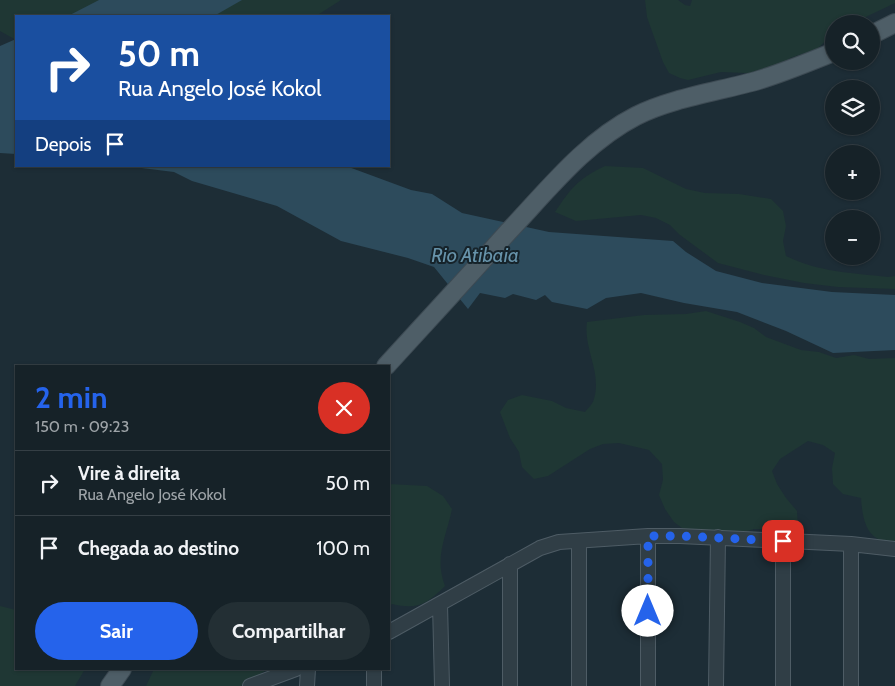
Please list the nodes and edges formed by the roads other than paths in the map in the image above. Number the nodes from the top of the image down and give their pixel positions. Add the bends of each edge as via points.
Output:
1 (895, 23) edge
2 (880, 30) edge
3 (825, 56) edge
4 (387, 365) edge
5 (648, 536) junction
6 (718, 537) junction
7 (579, 541) junction
8 (783, 541) junction
9 (851, 544) junction
10 (895, 550) edge
11 (510, 564) junction
12 (440, 604) junction
13 (390, 631) edge
14 (121, 670) edge
15 (293, 670) edge
16 (308, 670) edge
17 (374, 670) edge
18 (110, 686) edge
19 (250, 686) edge
20 (308, 686) edge
21 (374, 686) edge
22 (442, 686) edge
23 (510, 686) edge
24 (579, 686) edge
25 (648, 686) edge
26 (716, 686) edge
27 (783, 686) edge
28 (851, 686) edge

1 - 2 main road
3 - 4 main road via 769,77 656,108 604,137 544,193
5 - 6 street
5 - 7 street
5 - 25 street
6 - 8 street
6 - 26 street
7 - 11 street via 558,542 540,548
7 - 24 street
8 - 9 street
8 - 27 street
9 - 10 street
9 - 28 street
11 - 12 street
11 - 23 street
12 - 13 street
12 - 22 street
14 - 18 main road
15 - 19 street
16 - 20 street
17 - 21 street

